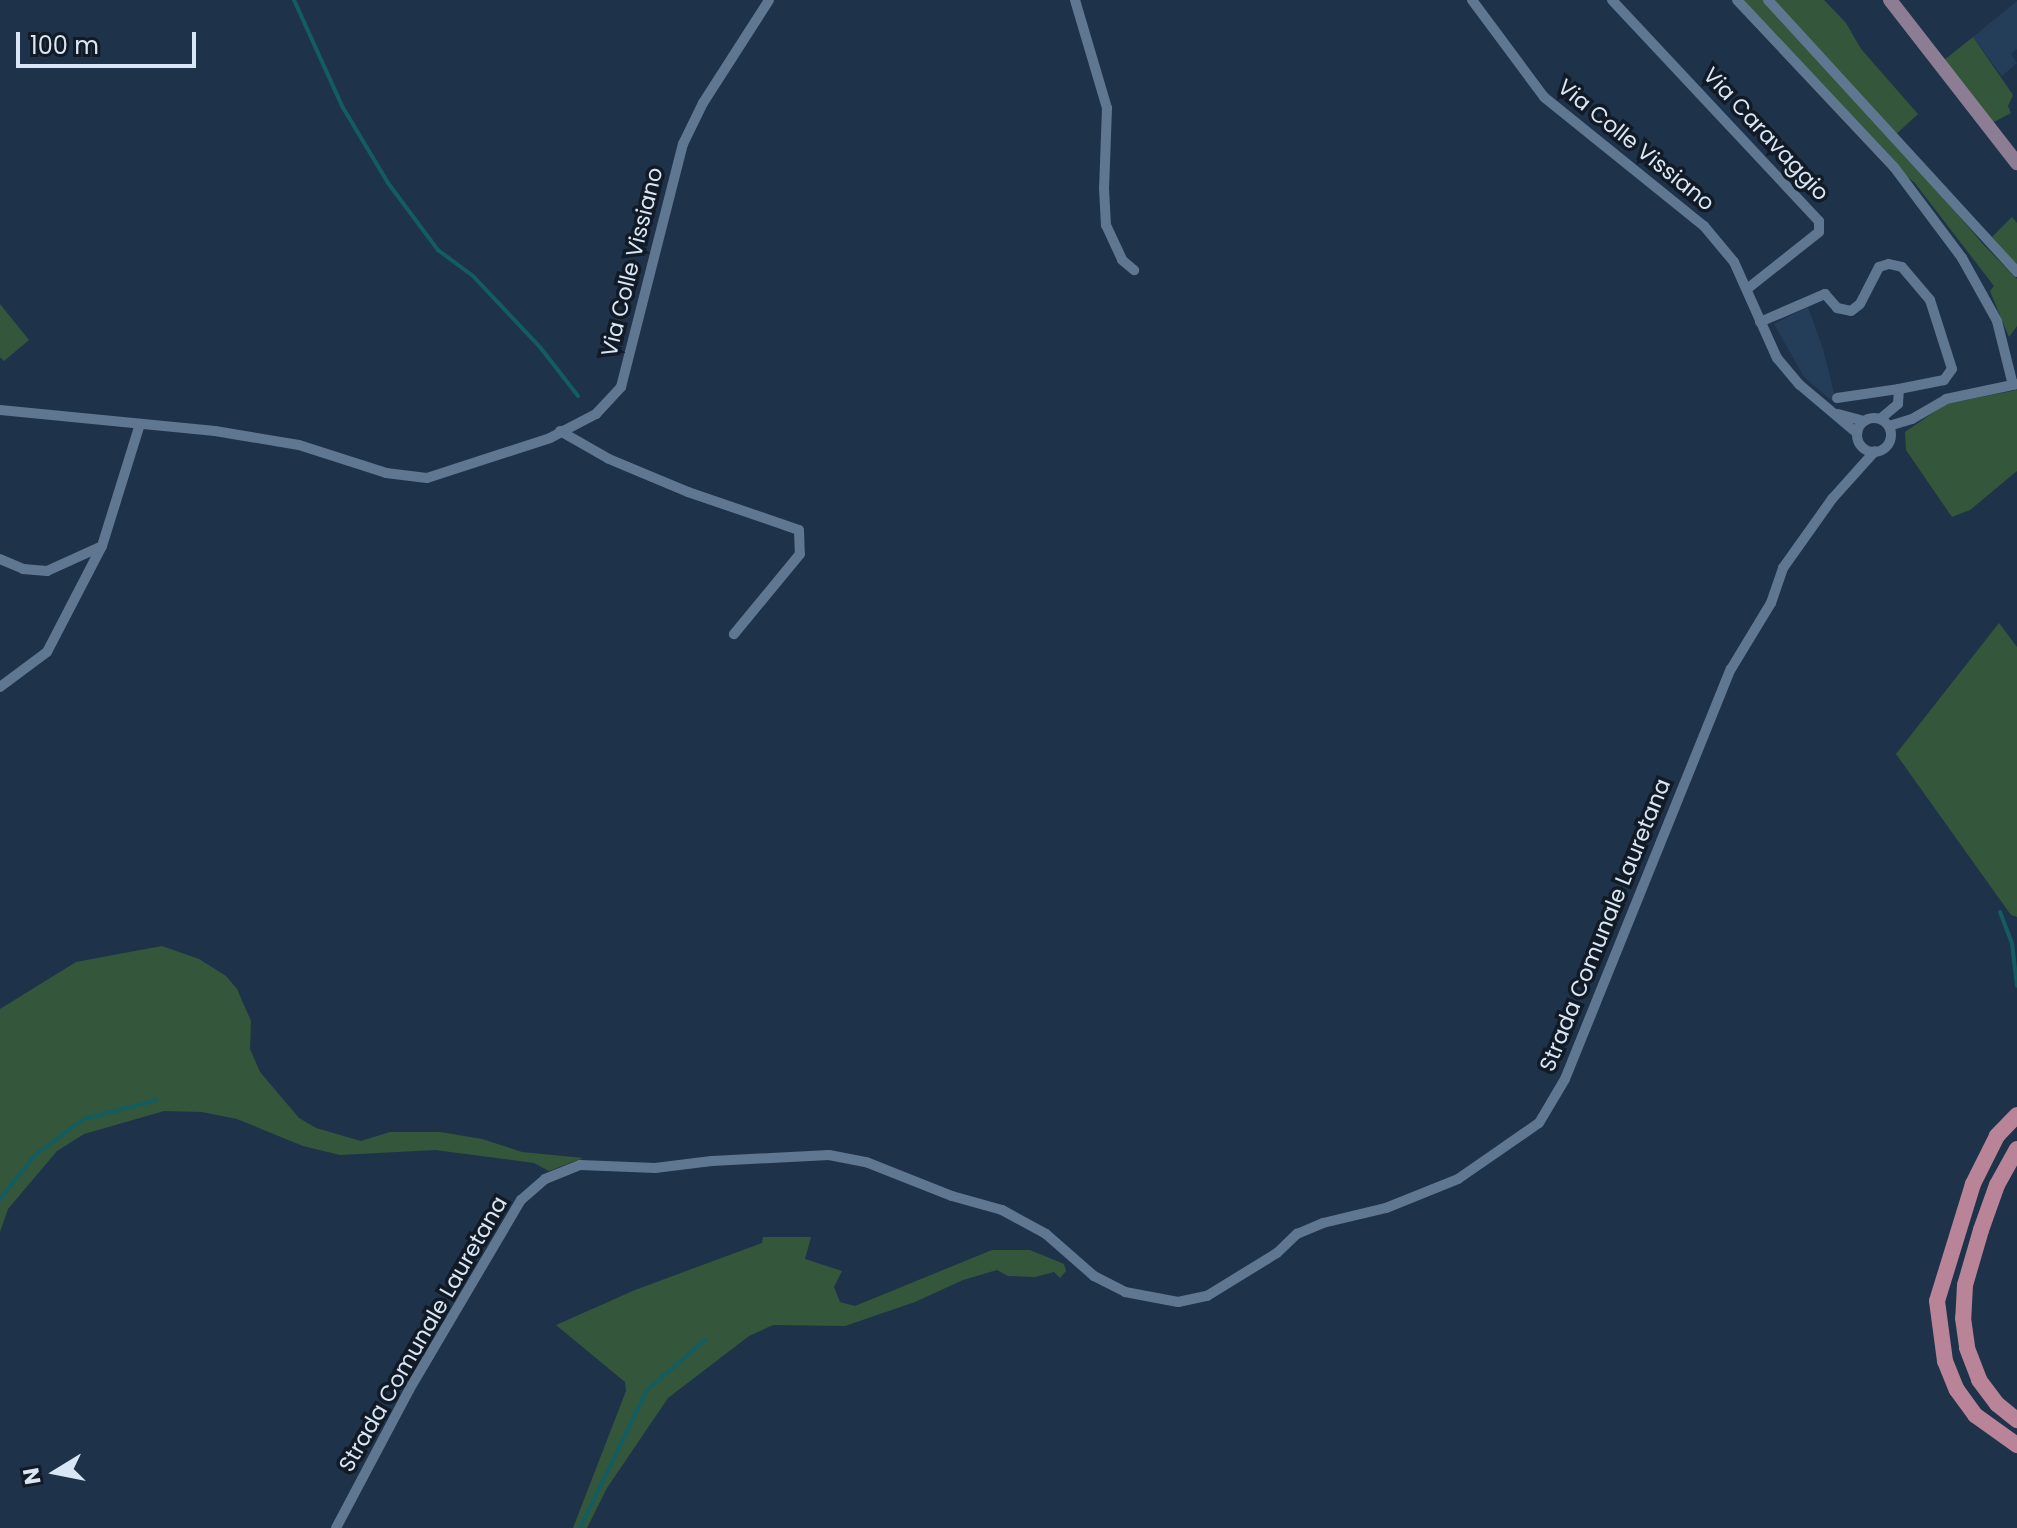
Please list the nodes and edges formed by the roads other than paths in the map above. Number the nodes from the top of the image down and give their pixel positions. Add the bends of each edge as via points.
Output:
1 (1075, 0) edge
2 (1472, 0) edge
3 (1612, 0) edge
4 (1737, 0) edge
5 (1768, 0) edge
6 (1890, 0) edge
7 (767, 1) edge
8 (2017, 163) edge
9 (1134, 270) dead end
10 (2017, 272) edge
11 (1747, 289) junction
12 (1760, 322) junction
13 (2015, 384) edge
14 (1899, 389) junction
15 (1837, 398) dead end
16 (0, 410) edge
17 (1838, 414) junction
18 (1864, 421) junction
19 (140, 424) junction
20 (1887, 428) junction
21 (560, 431) junction
22 (1857, 433) junction
23 (1875, 451) junction
24 (102, 546) junction
25 (0, 559) edge
26 (734, 634) dead end
27 (0, 687) edge
28 (2017, 1115) edge
29 (2017, 1149) edge
30 (2017, 1420) edge
31 (2017, 1445) edge
32 (336, 1528) edge

1 - 9 street via 1107,108 1106,225 1122,260
2 - 11 street, Via Colle Vissiano via 1544,97 1704,226 1734,262
3 - 11 street, Via Caravaggio via 1819,221 1819,232
4 - 13 street via 1894,167 1962,258 1997,321
5 - 10 street
6 - 8 main road
7 - 21 street, Via Colle Vissiano via 683,144 621,387 596,414
11 - 12 street, Via Colle Vissiano
12 - 14 street via 1825,294 1837,308 1851,311 1879,267 1902,267 1930,300 1952,369 1944,380
12 - 17 street, Via Colle Vissiano via 1789,374
13 - 20 street via 1946,399
14 - 15 street
14 - 20 street
16 - 19 street, Via Colle Vissiano
17 - 18 street
17 - 22 street, Via Colle Vissiano
18 - 20 street
18 - 22 street
19 - 21 street, Via Colle Vissiano via 299,445 386,473 427,478
19 - 24 street
20 - 23 street via 1885,448
21 - 26 street via 609,459 799,530 800,554
22 - 23 street via 1862,446
23 - 32 street, Strada Comunale Lauretana via 1832,499 1783,568 1771,603 1731,669 1565,1079 1539,1123 1458,1179 1297,1234 1217,1291 1178,1302 1125,1292 1094,1276 1046,1234 1002,1210 866,1162 829,1155 655,1168 580,1165 545,1179 521,1200 409,1390
24 - 25 street via 47,571
24 - 27 street via 47,652
28 - 31 main road via 1997,1136 1973,1184 1937,1301 1945,1361 1957,1390 1975,1415
29 - 30 main road via 1981,1230 1965,1285 1963,1318 1979,1380

